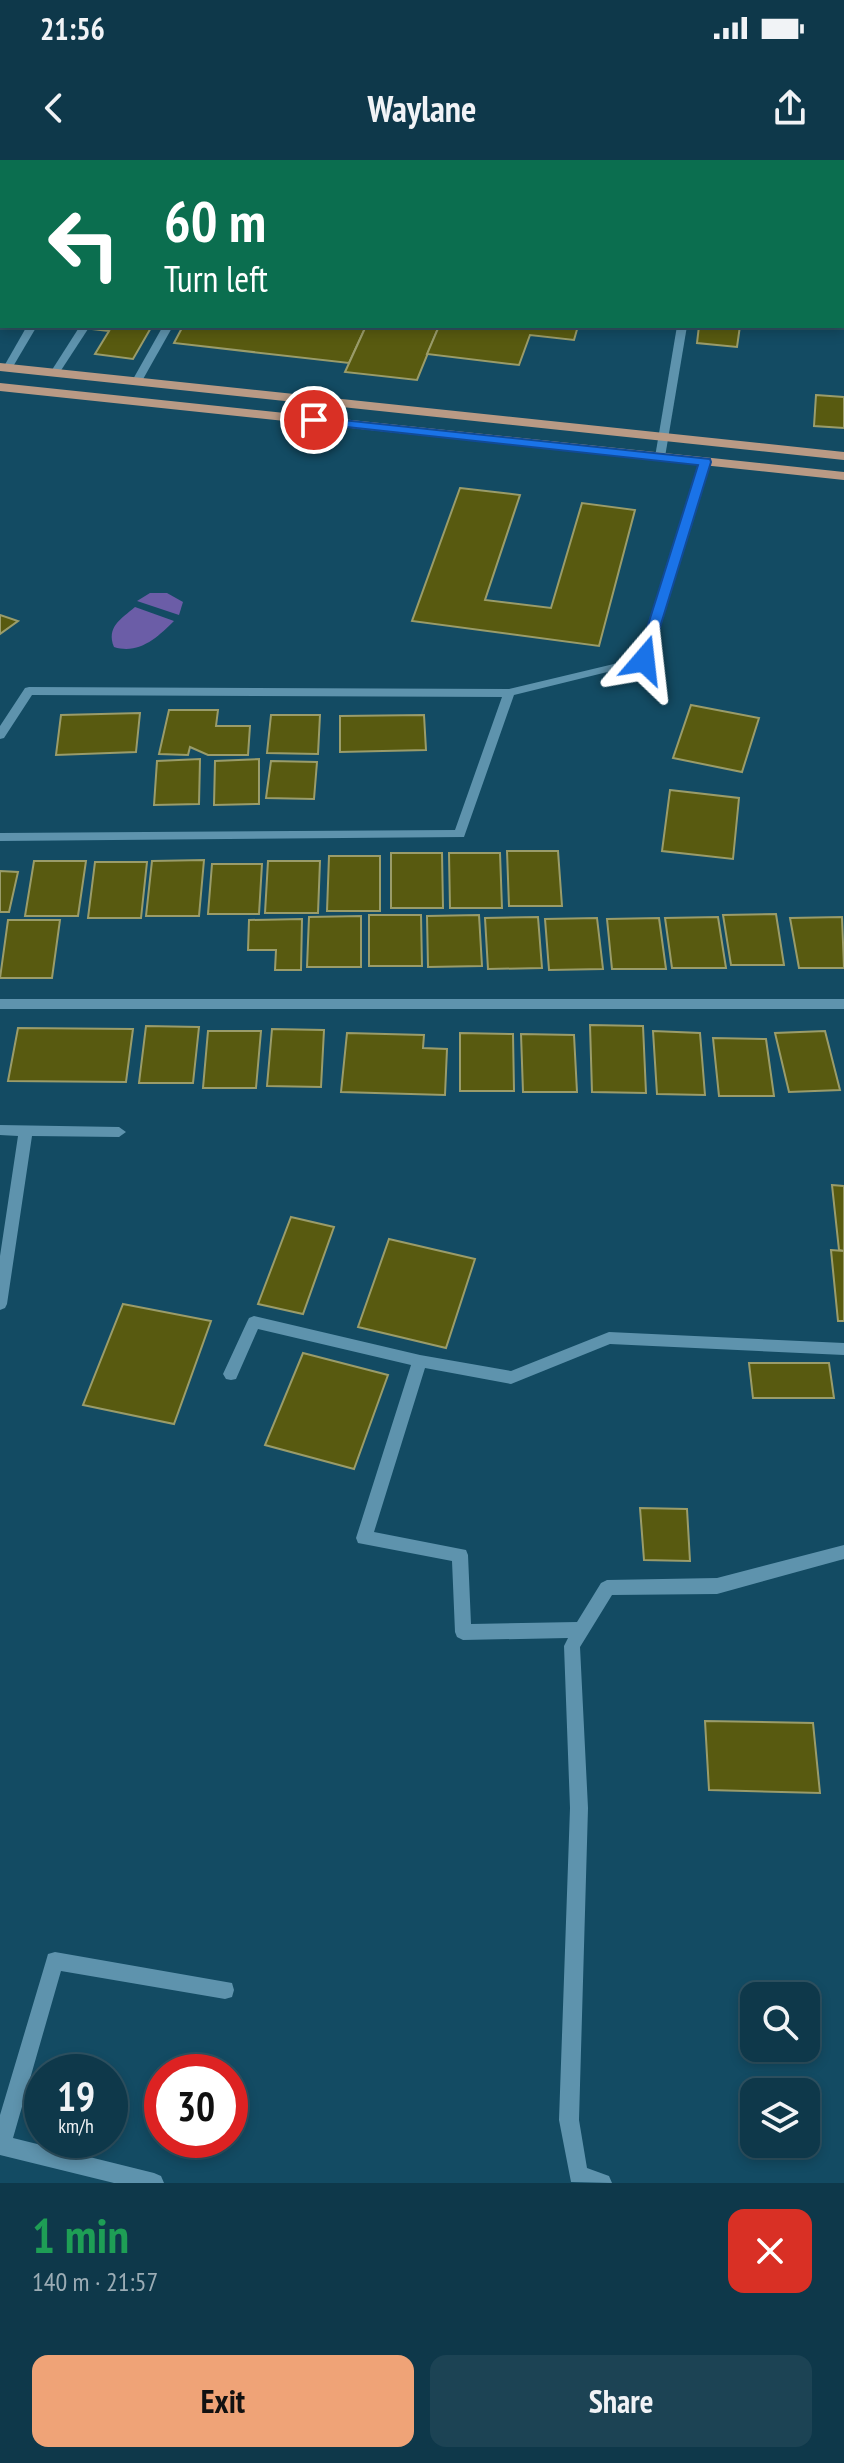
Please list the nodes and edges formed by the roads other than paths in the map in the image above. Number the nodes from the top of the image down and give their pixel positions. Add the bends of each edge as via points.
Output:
1 (31, 328) edge
2 (84, 328) edge
3 (167, 328) edge
4 (682, 328) edge
5 (4, 367) edge
6 (55, 373) junction
7 (137, 381) junction
8 (0, 387) edge
9 (664, 436) junction
10 (844, 456) edge
11 (660, 457) junction
12 (705, 462) junction
13 (844, 476) edge
14 (509, 693) junction
15 (0, 735) edge
16 (0, 837) edge
17 (0, 1004) edge
18 (844, 1004) edge
19 (0, 1130) edge
20 (26, 1131) junction
21 (119, 1132) dead end
22 (0, 1304) edge
23 (844, 1349) edge
24 (420, 1361) junction
25 (231, 1374) dead end
26 (844, 1552) edge
27 (582, 1630) junction
28 (225, 1990) dead end
29 (1, 2145) edge
30 (154, 2183) edge
31 (602, 2183) edge

1 - 5 street
2 - 6 street
3 - 7 street
4 - 9 street
5 - 6 main road
6 - 7 main road
7 - 9 main road
8 - 11 main road
9 - 10 main road
9 - 11 street
11 - 12 main road
12 - 13 main road
12 - 14 street via 644,660
14 - 15 street via 29,691
14 - 16 street via 460,834
17 - 18 street
19 - 20 street
20 - 21 street
20 - 22 street
23 - 24 street via 609,1338 511,1378
24 - 25 street via 254,1322
24 - 27 street via 364,1538 460,1555 463,1632
26 - 27 street via 717,1586 607,1588
27 - 31 street via 572,1646 579,1808 569,2120 578,2175
28 - 29 street via 55,1961
29 - 30 street

